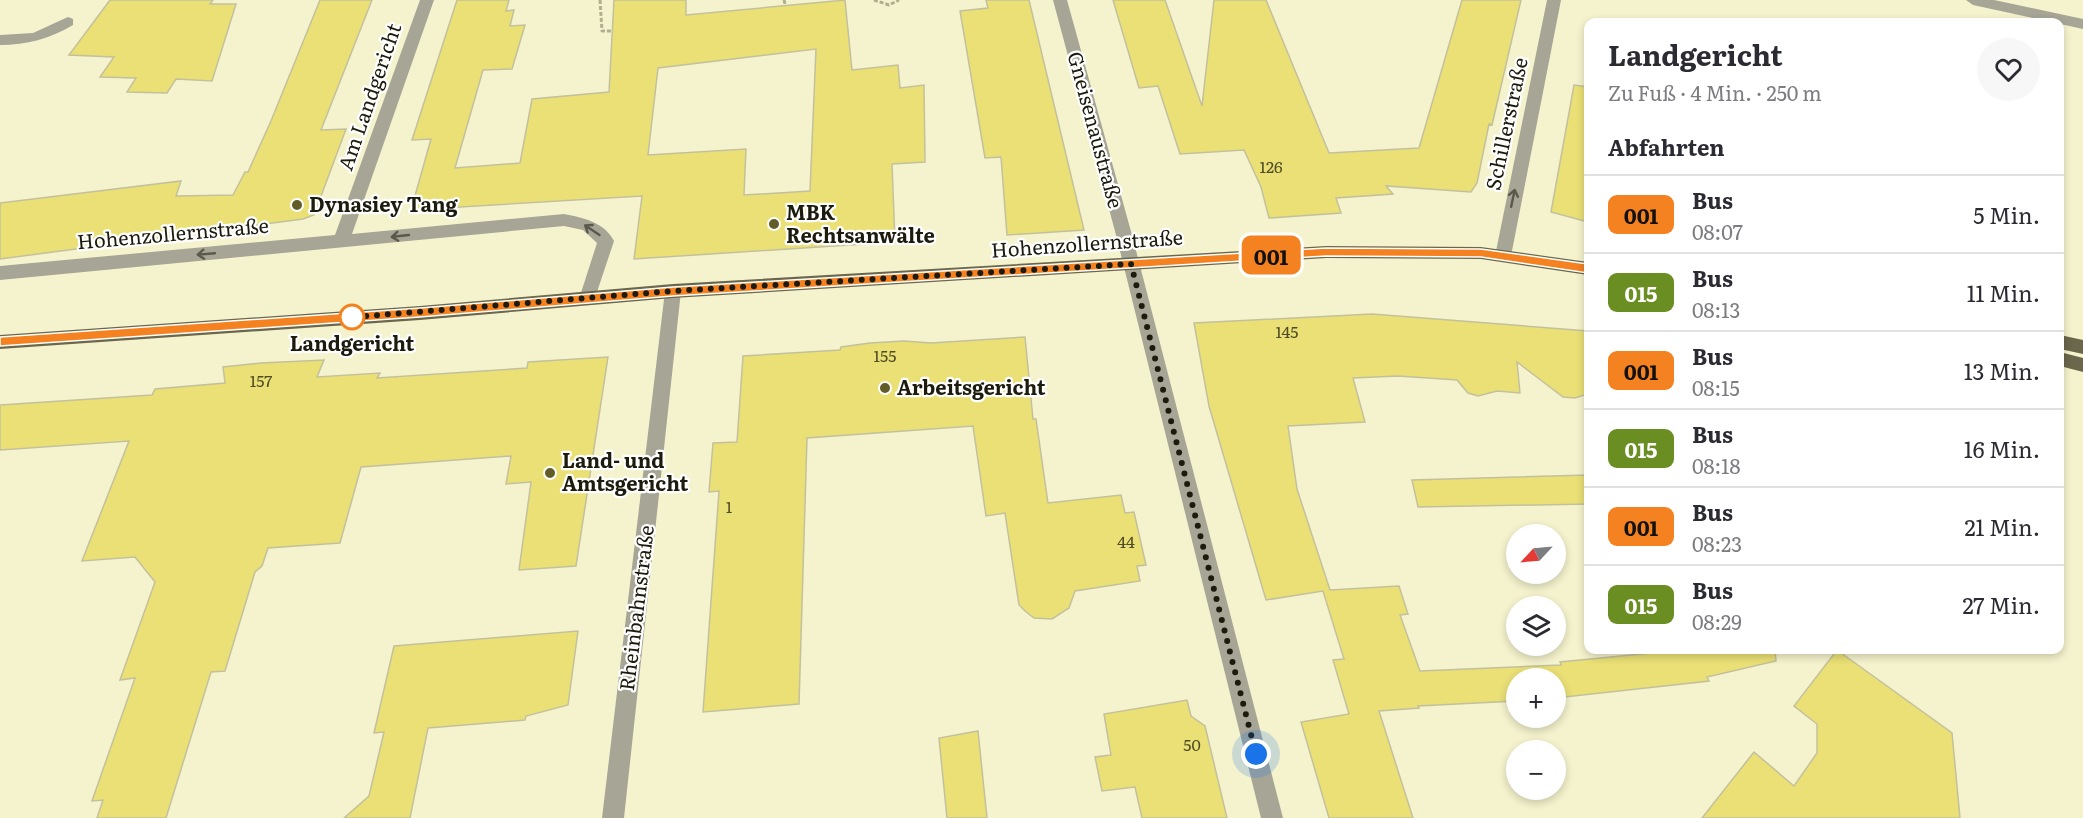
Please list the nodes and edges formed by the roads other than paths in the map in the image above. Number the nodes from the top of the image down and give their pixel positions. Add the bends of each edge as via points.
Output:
1 (427, 0) edge
2 (1060, 0) edge
3 (1554, 0) edge
4 (1973, 0) edge
5 (2056, 18) edge
6 (2064, 20) edge
7 (68, 22) dead end
8 (2083, 24) edge
9 (0, 40) edge
10 (341, 242) junction
11 (1503, 256) junction
12 (1131, 264) junction
13 (1584, 267) edge
14 (0, 273) edge
15 (673, 291) junction
16 (587, 299) junction
17 (0, 342) edge
18 (2064, 343) edge
19 (2083, 346) edge
20 (2064, 360) edge
21 (2083, 365) edge
22 (613, 818) edge
23 (1272, 818) edge

1 - 10 street, Am Landgericht
2 - 12 street, Gneisenaustraße
11 -> 3 street, Schillerstraße
4 - 5 street
6 - 8 street
7 - 9 street via 26,41
10 -> 14 street, Hohenzollernstraße
16 -> 10 street, Hohenzollernstraße via 606,241 588,225 564,220
11 - 12 main road, Hohenzollernstraße via 1326,252
11 - 13 main road, Hohenzollernstraße
12 - 15 main road, Hohenzollernstraße
12 - 23 street, Gneisenaustraße
15 - 16 main road, Hohenzollernstraße
15 - 22 street, Rheinbahnstraße
16 - 17 main road, Hohenzollernstraße
18 - 19 main road
20 - 21 main road

